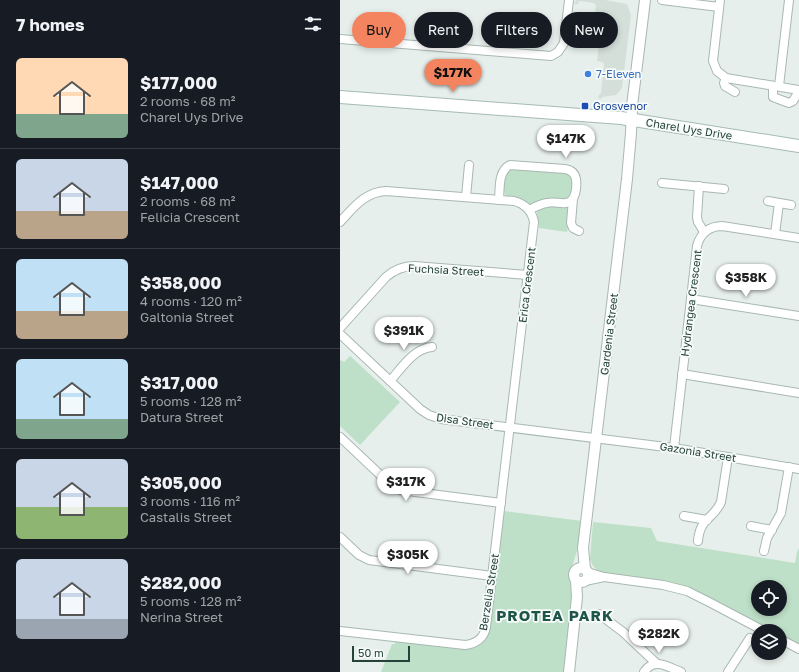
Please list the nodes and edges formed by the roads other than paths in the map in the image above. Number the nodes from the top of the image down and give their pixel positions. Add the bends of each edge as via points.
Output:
1 (569, 0) edge
2 (645, 0) edge
3 (662, 0) edge
4 (789, 0) edge
5 (720, 3) edge
6 (340, 39) edge
7 (726, 78) junction
8 (776, 86) junction
9 (799, 90) edge
10 (735, 92) dead end
11 (340, 97) edge
12 (632, 120) junction
13 (799, 146) edge
14 (469, 165) dead end
15 (662, 183) dead end
16 (699, 186) junction
17 (724, 189) dead end
18 (466, 197) junction
19 (573, 199) junction
20 (499, 200) junction
21 (768, 201) dead end
22 (779, 203) junction
23 (791, 205) dead end
24 (529, 210) junction
25 (340, 222) edge
26 (579, 231) dead end
27 (704, 232) junction
28 (775, 234) junction
29 (799, 238) edge
30 (528, 275) junction
31 (691, 299) junction
32 (799, 316) edge
33 (340, 328) edge
34 (340, 334) edge
35 (432, 347) dead end
36 (682, 374) junction
37 (390, 381) junction
38 (799, 393) edge
39 (511, 427) junction
40 (340, 437) edge
41 (596, 439) junction
42 (674, 448) junction
43 (728, 457) junction
44 (789, 467) junction
45 (799, 469) edge
46 (501, 503) junction
47 (684, 516) dead end
48 (707, 520) junction
49 (751, 526) dead end
50 (772, 530) junction
51 (340, 537) edge
52 (698, 541) dead end
53 (764, 551) dead end
54 (492, 576) junction
55 (582, 576) junction
56 (599, 614) dead end
57 (751, 624) edge
58 (340, 631) edge
59 (750, 638) dead end
60 (787, 643) edge
61 (799, 649) edge
62 (656, 663) junction
63 (569, 672) edge
64 (644, 672) edge
65 (681, 672) edge
66 (728, 672) edge

1 - 6 street via 564,43 561,50 551,56
2 - 12 street, Gardenia Street
3 - 5 street
4 - 8 street
5 - 7 street via 713,61 717,71
7 - 8 street
7 - 10 street via 725,86
8 - 9 street
8 - 9 street via 773,97 789,104
11 - 12 main road, Charel Uys Drive
12 - 13 main road, Charel Uys Drive
12 - 41 street, Gardenia Street
14 - 18 street
15 - 16 street
16 - 17 street
16 - 27 street via 697,217
18 - 20 street
18 - 25 street via 381,191 364,197
19 - 20 street via 576,180 570,170 512,165 507,166 502,172
19 - 24 street via 566,203 546,203
19 - 26 street via 572,223 573,228
20 - 24 street via 518,202
21 - 22 street
22 - 23 street
22 - 28 street
24 - 30 street, Erica Crescent via 534,222
27 - 28 street via 712,227 722,226
27 - 31 street, Hydrangea Crescent via 697,246
28 - 29 street
30 - 33 street, Fuchsia Street via 404,267 386,277
30 - 39 street, Erica Crescent
31 - 32 street
31 - 36 street, Hydrangea Crescent
34 - 37 street, Disa Street
35 - 37 street via 418,352
36 - 38 street
36 - 42 street, Hydrangea Crescent
37 - 39 street, Disa Street via 420,409 434,417
39 - 41 street, Disa Street
39 - 46 street, Berzelia Street
40 - 46 street via 392,486 400,490
41 - 42 street, Gazonia Street
41 - 55 street, Gardenia Street
42 - 43 street, Gazonia Street
43 - 44 street, Gazonia Street
43 - 48 street via 721,502
44 - 45 street, Gazonia Street
44 - 50 street via 781,513
46 - 54 street, Berzelia Street
47 - 48 street
48 - 52 street via 700,529
49 - 50 street
50 - 53 street
51 - 54 street via 359,555 372,561
54 - 58 street, Berzelia Street via 486,630 473,644
55 - 57 street via 663,585 687,591
55 - 63 street, Gardenia Street via 577,598
56 - 62 street
59 - 66 street
60 - 61 street
62 - 64 street
62 - 65 street

